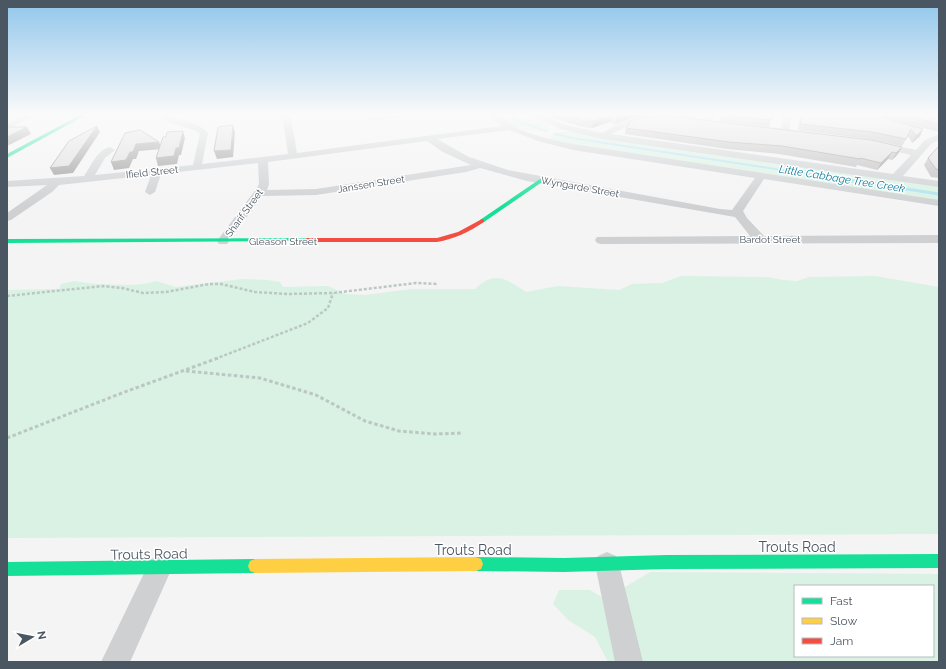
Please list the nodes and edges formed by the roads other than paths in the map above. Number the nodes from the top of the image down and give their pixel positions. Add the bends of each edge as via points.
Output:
1 (27, 145) edge
2 (201, 145) edge
3 (291, 145) edge
4 (374, 145) edge
5 (439, 145) edge
6 (566, 145) edge
7 (667, 145) edge
8 (879, 145) edge
9 (925, 145) edge
10 (110, 150) dead end
11 (917, 153) junction
12 (7, 156) edge
13 (293, 156) junction
14 (263, 160) junction
15 (480, 165) junction
16 (197, 167) junction
17 (157, 171) junction
18 (761, 176) junction
19 (895, 178) junction
20 (87, 179) junction
21 (542, 180) junction
22 (56, 182) junction
23 (7, 184) edge
24 (939, 184) edge
25 (150, 192) dead end
26 (260, 193) junction
27 (939, 203) edge
28 (737, 214) junction
29 (7, 218) edge
30 (760, 239) junction
31 (939, 239) edge
32 (600, 240) dead end
33 (7, 241) edge
34 (223, 241) junction
35 (939, 561) edge
36 (607, 564) junction
37 (160, 568) junction
38 (7, 569) edge
39 (115, 662) edge
40 (629, 662) edge

1 - 12 street
2 - 16 street
3 - 13 street
4 - 13 street, Ifield Street
5 - 15 street, Wyngarde Street
6 - 18 street
7 - 19 street
8 - 11 street
9 - 11 street
10 - 20 street via 102,156
11 - 19 street
13 - 14 street, Ifield Street
14 - 16 street, Ifield Street
14 - 26 street, Sharif Street via 264,184
15 - 21 street, Wyngarde Street
15 - 26 street, Janssen Street via 316,192
16 - 17 street, Ifield Street
17 - 20 street, Ifield Street
17 - 25 street
18 - 27 street
18 - 28 street via 739,206
19 - 24 street
20 - 22 street, Ifield Street
21 - 28 street, Wyngarde Street
21 - 34 street, Gleason Street via 468,230 446,239
22 - 23 street, Ifield Street
22 - 29 street
26 - 34 street, Sharif Street
28 - 30 street
30 - 31 street, Bardot Street
30 - 32 street, Bardot Street
33 - 34 street, Gleason Street
35 - 36 street, Trouts Road
36 - 37 street, Trouts Road via 364,564
36 - 40 street
37 - 38 street, Trouts Road
37 - 39 street

